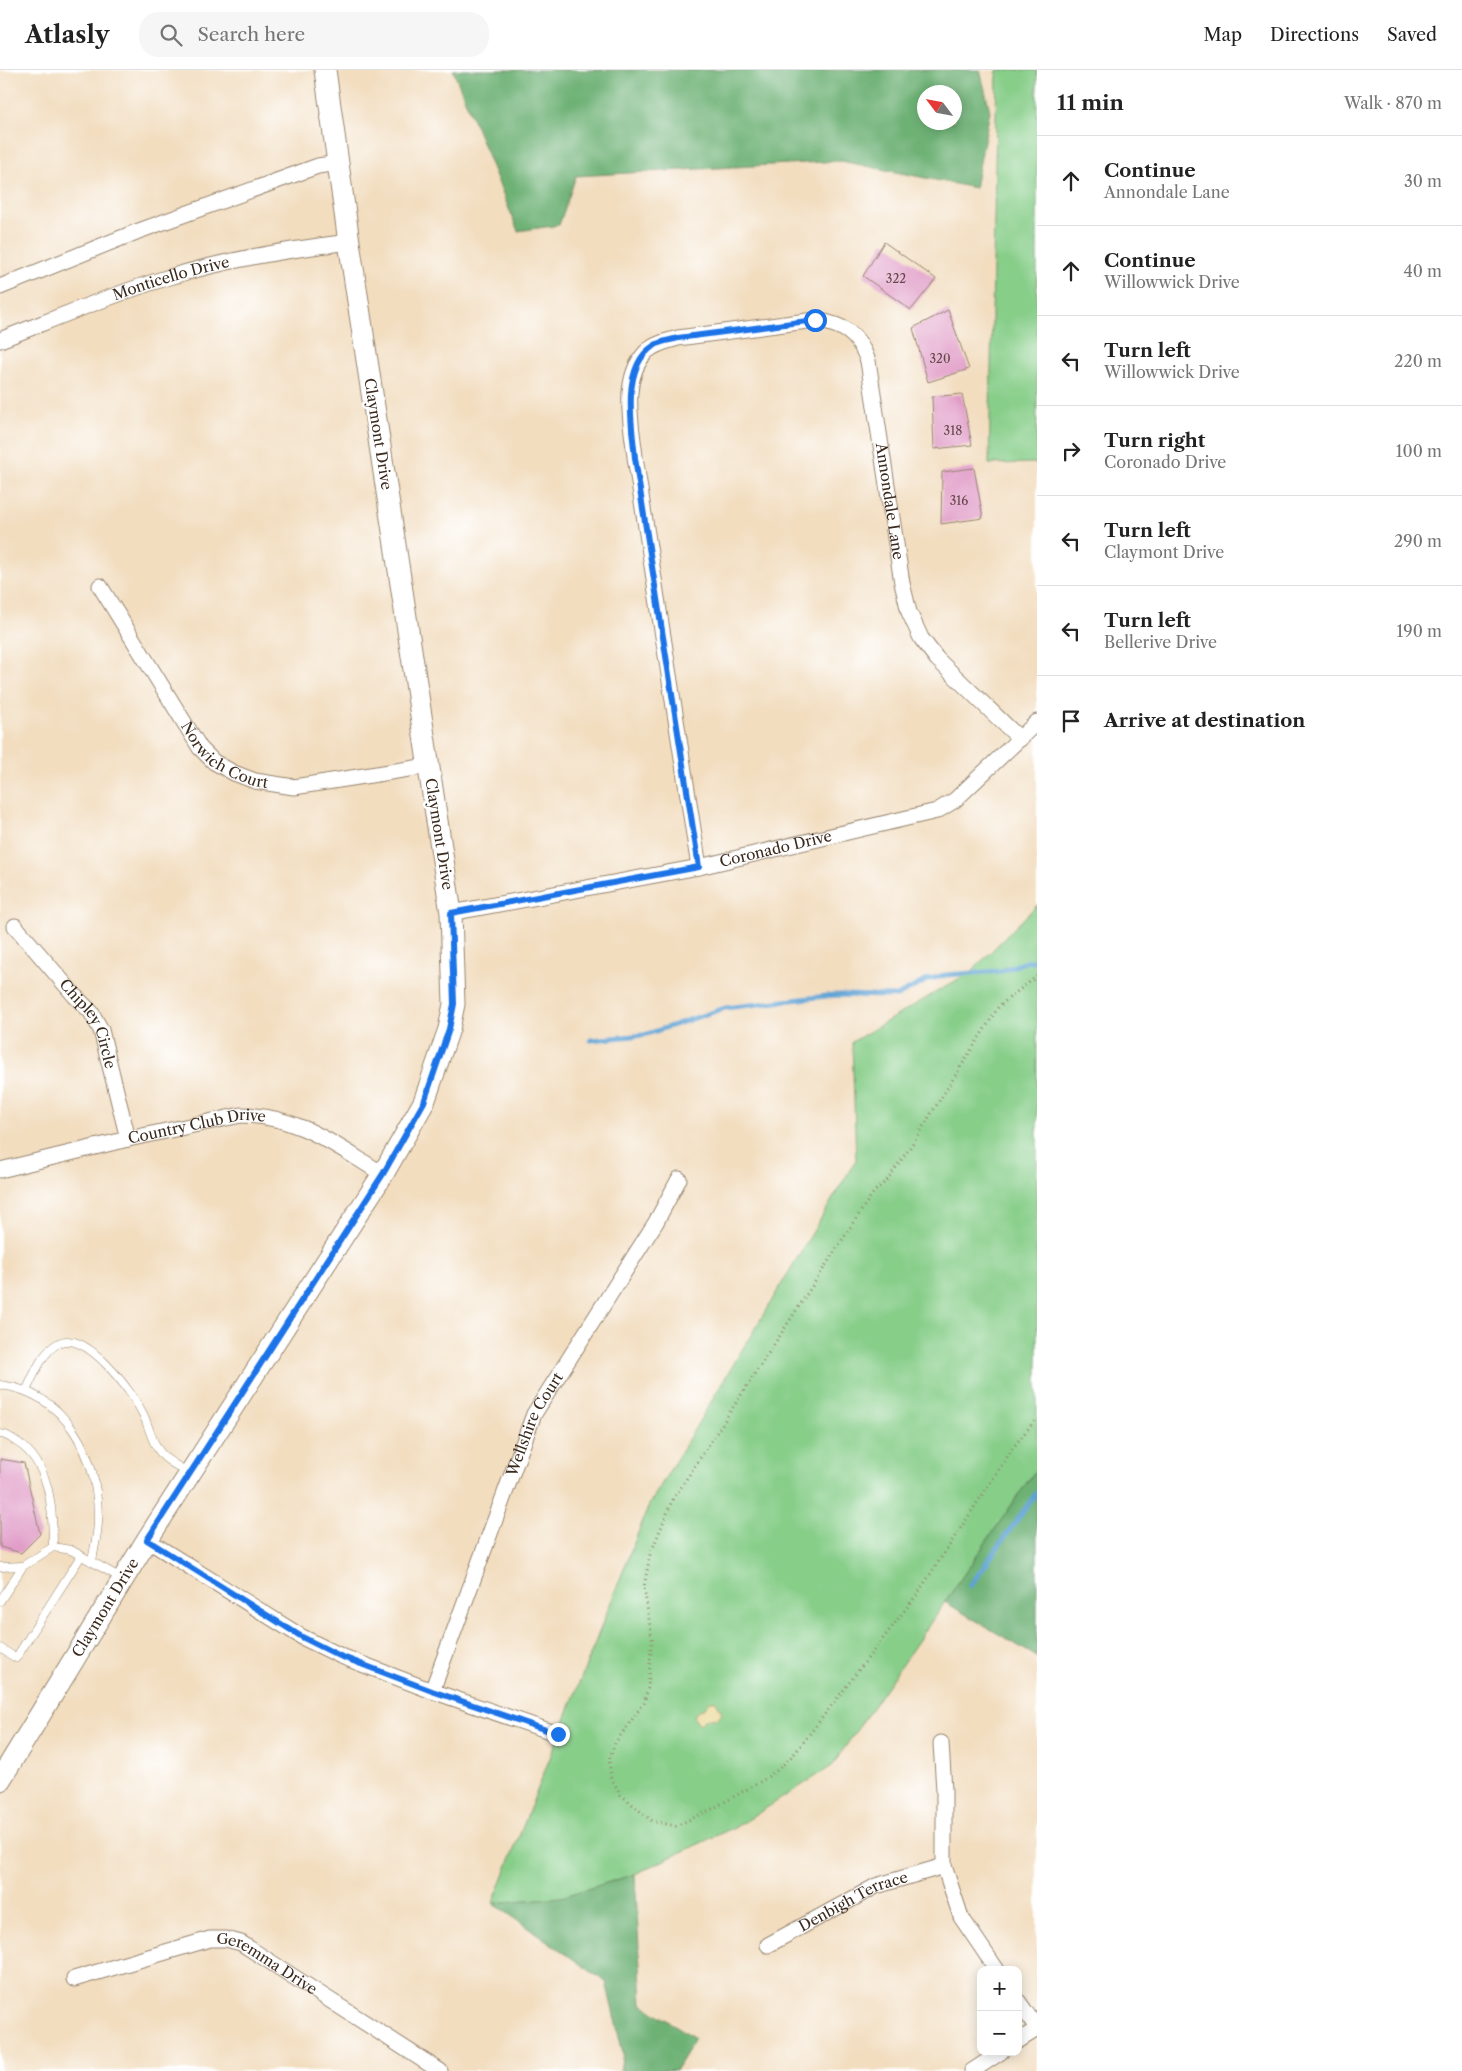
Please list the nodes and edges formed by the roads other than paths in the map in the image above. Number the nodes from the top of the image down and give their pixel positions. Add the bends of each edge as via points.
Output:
1 (325, 70) edge
2 (338, 163) junction
3 (349, 242) junction
4 (0, 288) edge
5 (0, 340) edge
6 (100, 586) dead end
7 (1037, 722) edge
8 (1020, 740) junction
9 (428, 766) junction
10 (699, 867) junction
11 (451, 913) junction
12 (15, 926) dead end
13 (128, 1138) junction
14 (0, 1170) edge
15 (383, 1174) junction
16 (679, 1179) dead end
17 (0, 1386) edge
18 (26, 1391) junction
19 (0, 1434) edge
20 (190, 1473) junction
21 (147, 1540) junction
22 (52, 1547) junction
23 (81, 1556) junction
24 (92, 1562) junction
25 (23, 1566) junction
26 (0, 1567) edge
27 (122, 1579) junction
28 (0, 1601) edge
29 (0, 1648) edge
30 (432, 1691) junction
31 (558, 1734) dead end
32 (941, 1743) dead end
33 (0, 1780) edge
34 (944, 1866) junction
35 (768, 1945) dead end
36 (994, 1966) edge
37 (74, 1979) dead end
38 (1022, 2007) edge
39 (1037, 2029) edge
40 (1022, 2038) edge
41 (995, 2056) edge
42 (440, 2071) edge
43 (972, 2071) edge

1 - 2 street, Claymont Drive
2 - 3 street, Claymont Drive
2 - 4 street via 318,166 136,232
3 - 5 street, Monticello Drive via 264,253 186,272
3 - 9 street, Claymont Drive
6 - 9 street, Norwich Court via 200,748 214,762 234,773 254,781 294,787
7 - 8 street, Coronado Drive
8 - 10 street, Coronado Drive via 954,800 937,811
8 - 10 street, Annondale Lane via 937,659 921,638 910,612 902,583 868,361 862,344 849,331 834,323 815,320 678,338 658,344 646,352 637,366 630,404 635,458
9 - 11 street, Claymont Drive
10 - 11 street, Coronado Drive
11 - 15 street, Claymont Drive via 454,1004 449,1029 424,1102
12 - 13 street, Chipley Circle via 92,1012 100,1030
13 - 14 street, Country Club Drive
13 - 15 street, Country Club Drive via 241,1115 258,1115 304,1127
15 - 20 street, Claymont Drive
16 - 30 street, Wellshire Court via 656,1222 534,1414
17 - 18 lane
18 - 20 lane via 46,1352 59,1343 72,1342 89,1349 115,1373 134,1399 160,1453
18 - 24 lane via 62,1415 84,1449 94,1476 98,1517
19 - 22 lane via 26,1448 45,1476 53,1518
20 - 21 street, Claymont Drive
21 - 27 street, Claymont Drive
21 - 30 street via 302,1637 349,1660
22 - 23 lane via 71,1550
22 - 25 lane
23 - 24 lane
23 - 29 lane via 16,1658
24 - 27 lane
25 - 26 lane
25 - 28 lane
27 - 33 street, Claymont Drive
30 - 31 street
32 - 34 street
34 - 35 street, Denbigh Terrace via 876,1886
34 - 36 street via 961,1917
37 - 42 street, Geremma Drive via 210,1939 226,1939 241,1943
38 - 39 street
39 - 40 street
41 - 43 street

